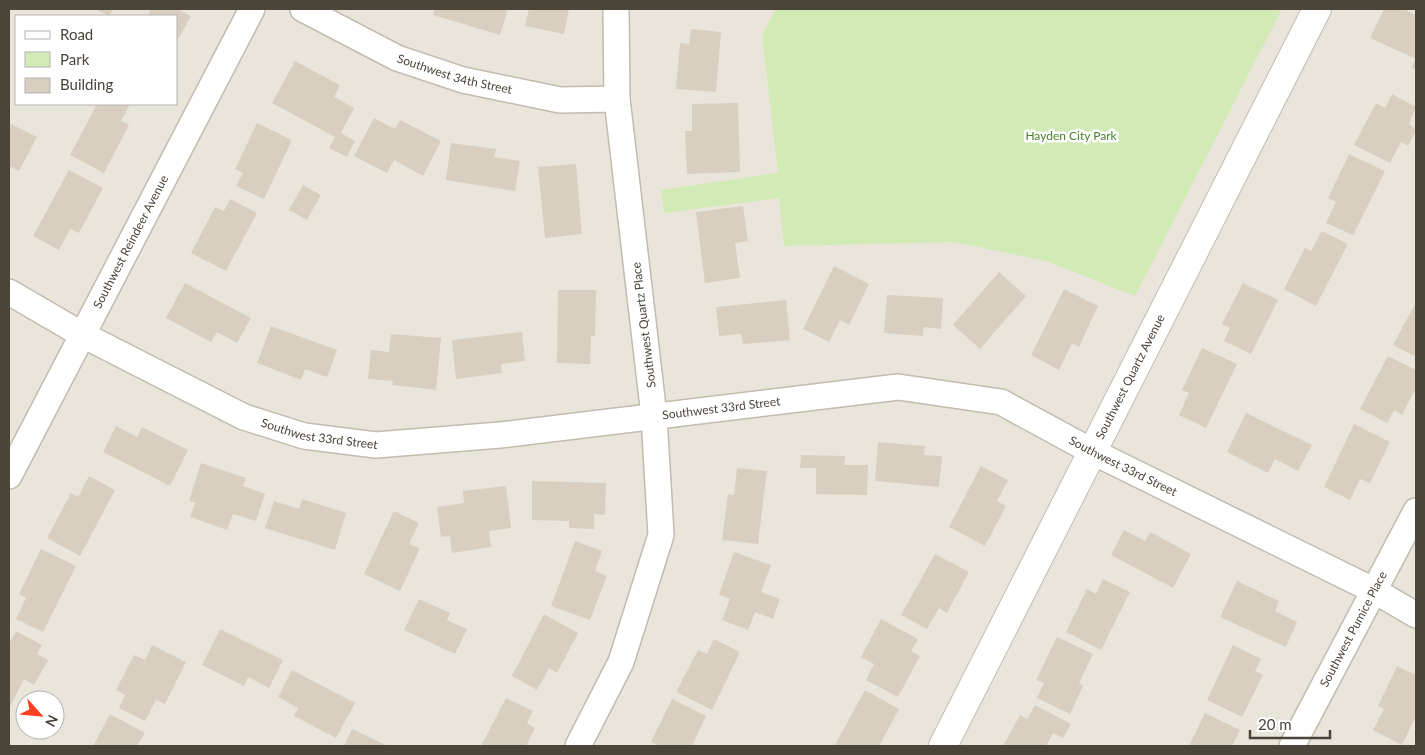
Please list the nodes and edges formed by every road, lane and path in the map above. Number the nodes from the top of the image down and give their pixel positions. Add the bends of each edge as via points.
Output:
1 (252, 9) edge
2 (303, 9) edge
3 (616, 9) edge
4 (1318, 9) edge
5 (617, 99) junction
6 (9, 292) edge
7 (81, 334) junction
8 (654, 416) junction
9 (1093, 452) junction
10 (9, 476) edge
11 (1416, 511) edge
12 (1373, 590) junction
13 (1416, 615) edge
14 (578, 746) edge
15 (943, 746) edge
16 (1292, 746) edge

1 - 7 street, Southwest Reindeer Avenue
2 - 5 street, Southwest 34th Street via 397,58 463,80 560,100
3 - 5 street, Southwest Quartz Place
4 - 9 street, Southwest Quartz Avenue
5 - 8 street, Southwest Quartz Place
6 - 7 street, Southwest 33rd Street
7 - 8 street, Southwest 33rd Street via 244,417 304,436 376,445 500,435
7 - 10 street, Southwest Reindeer Avenue
8 - 9 street, Southwest 33rd Street via 898,387 1001,402
8 - 14 street, Southwest Quartz Place via 661,535 621,662
9 - 12 street, Southwest 33rd Street
9 - 15 street, Southwest Quartz Avenue
11 - 12 street, Southwest Pumice Place
12 - 13 street, Southwest 33rd Street
12 - 16 street, Southwest Pumice Place

